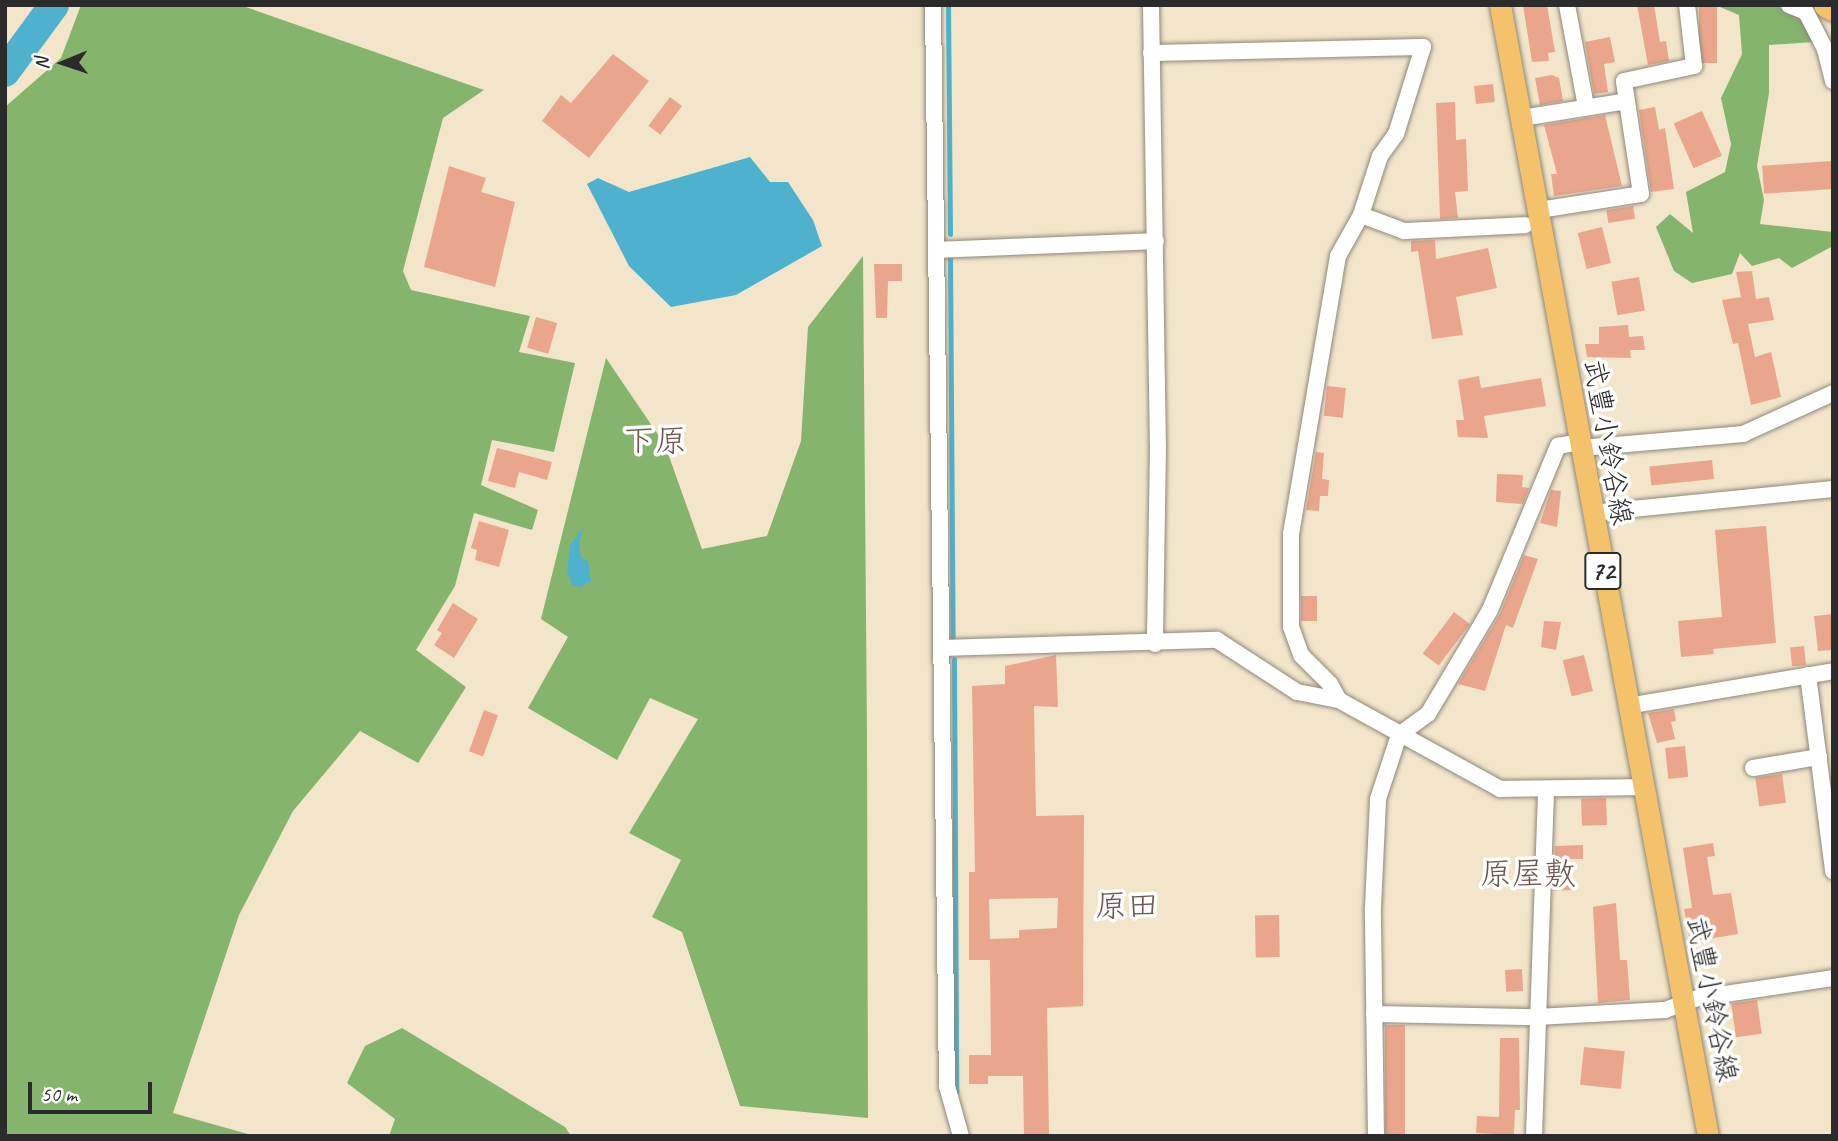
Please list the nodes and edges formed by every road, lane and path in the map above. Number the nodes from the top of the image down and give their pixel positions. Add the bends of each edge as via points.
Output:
1 (933, 5) edge
2 (1151, 5) edge
3 (1500, 5) edge
4 (1567, 5) edge
5 (1688, 5) edge
6 (1789, 5) edge
7 (1826, 5) edge
8 (1833, 9) edge
9 (1151, 54) junction
10 (1833, 81) edge
11 (1627, 101) junction
12 (1586, 107) junction
13 (1522, 118) junction
14 (1361, 215) junction
15 (1532, 217) junction
16 (1156, 241) junction
17 (936, 250) junction
18 (1833, 393) edge
19 (1581, 445) junction
20 (1833, 489) edge
21 (1591, 513) junction
22 (1155, 644) junction
23 (942, 648) junction
24 (1833, 671) edge
25 (1808, 675) junction
26 (1339, 700) junction
27 (1627, 706) junction
28 (1399, 735) junction
29 (1819, 757) junction
30 (1753, 768) dead end
31 (1643, 787) junction
32 (1546, 790) junction
33 (1833, 871) edge
34 (1833, 978) edge
35 (1684, 1001) junction
36 (1374, 1014) junction
37 (1537, 1017) junction
38 (961, 1136) edge
39 (1376, 1136) edge
40 (1534, 1136) edge
41 (1708, 1136) edge

1 - 17 street
2 - 9 street
3 - 13 main road, 武豊小鈴谷線 / 72
4 - 12 street
5 - 11 street via 1694,66 1624,80
6 - 10 street via 1806,12 1825,49
7 - 8 highway
9 - 14 street via 1423,47 1396,134 1380,156
9 - 16 street
11 - 12 street
11 - 15 street via 1641,194
12 - 13 street
13 - 15 main road, 武豊小鈴谷線 / 72
14 - 15 street via 1405,231
14 - 26 street via 1338,256 1291,534 1291,627 1301,655
15 - 19 main road, 武豊小鈴谷線 / 72
16 - 17 street
16 - 22 street
17 - 23 street
18 - 19 street via 1743,434
19 - 21 main road, 武豊小鈴谷線 / 72
19 - 28 street via 1558,446 1490,610 1428,714
20 - 21 street
21 - 27 main road, 武豊小鈴谷線 / 72
22 - 23 street
22 - 26 street via 1217,640 1297,692
23 - 38 street via 947,1086
24 - 25 street
25 - 27 street
25 - 29 street
26 - 28 street
27 - 31 main road, 武豊小鈴谷線 / 72
28 - 32 street via 1500,789
28 - 36 street via 1378,799
29 - 30 street
29 - 33 street
31 - 32 street
31 - 35 main road, 武豊小鈴谷線 / 72
32 - 37 street
34 - 35 street
35 - 37 street via 1665,1010
35 - 41 main road, 武豊小鈴谷線 / 72
36 - 37 street
36 - 39 street
37 - 40 street

